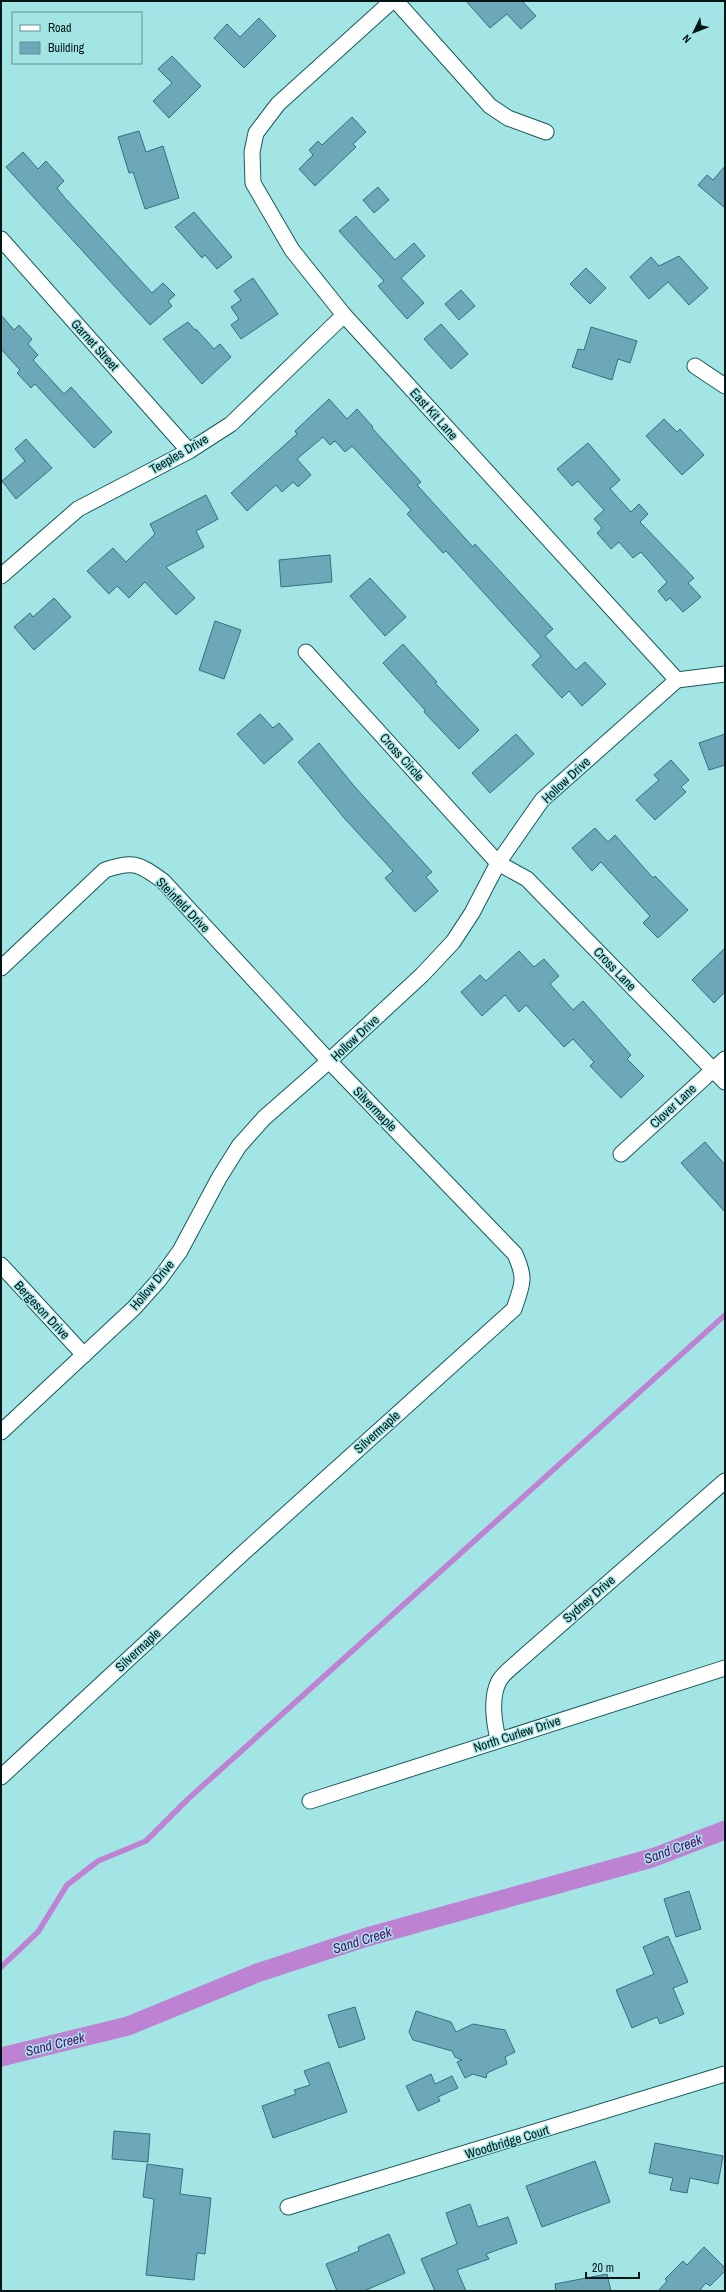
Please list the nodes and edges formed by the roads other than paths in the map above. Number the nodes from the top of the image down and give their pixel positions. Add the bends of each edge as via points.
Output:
1 (392, 1) edge
2 (396, 1) edge
3 (546, 132) dead end
4 (1, 239) edge
5 (344, 315) junction
6 (695, 366) dead end
7 (725, 386) edge
8 (189, 451) junction
9 (1, 576) edge
10 (306, 652) dead end
11 (725, 674) edge
12 (677, 680) junction
13 (498, 863) junction
14 (1, 968) edge
15 (725, 1059) edge
16 (329, 1061) junction
17 (714, 1069) junction
18 (725, 1082) edge
19 (621, 1154) dead end
20 (1, 1265) edge
21 (84, 1355) junction
22 (1, 1432) edge
23 (725, 1481) edge
24 (725, 1668) edge
25 (498, 1739) junction
26 (1, 1777) edge
27 (310, 1801) dead end
28 (725, 2074) edge
29 (288, 2208) dead end

1 - 5 street, East Kit Lane via 278,104 256,133 252,152 253,183 292,250
2 - 3 street via 490,106 508,118
4 - 8 street, Garnet Street
5 - 8 street, Teeples Drive via 231,424
5 - 12 street, East Kit Lane
6 - 7 street
8 - 9 street, Teeples Drive via 78,509
10 - 13 street, Cross Circle
11 - 12 street
12 - 13 street, Hollow Drive via 542,800
13 - 16 street, Hollow Drive via 472,913 453,942 422,975
13 - 17 street, Cross Lane via 527,879
14 - 16 street, Steinfeld Drive via 105,870 124,864 142,867 163,881
15 - 17 street, Clover Lane
16 - 21 street, Hollow Drive via 264,1118 239,1146 180,1251 159,1280 134,1308
16 - 26 street, Silvermaple via 515,1254 524,1273 514,1309 242,1554
17 - 18 street, Cross Lane
17 - 19 street, Clover Lane
20 - 21 street, Bergeson Drive
21 - 22 street, Hollow Drive
23 - 25 street, Sydney Drive via 499,1681 494,1705
24 - 25 street, North Curlew Drive
25 - 27 street, North Curlew Drive
28 - 29 street, Woodbridge Court

